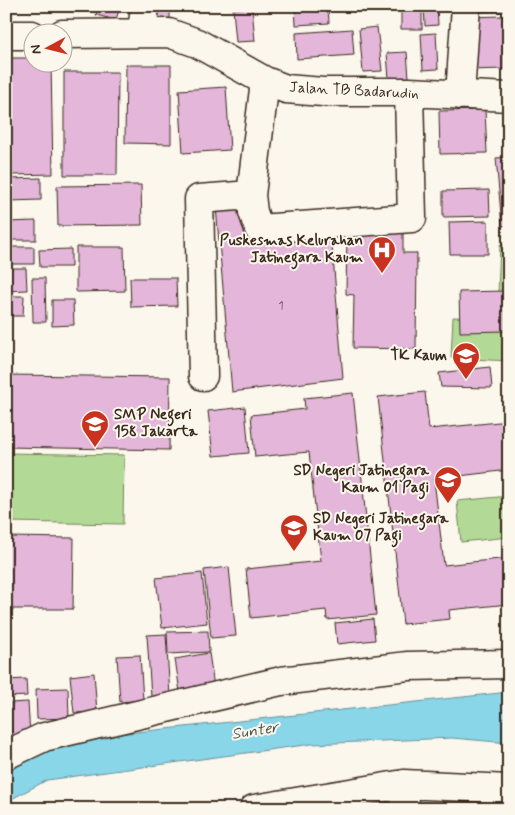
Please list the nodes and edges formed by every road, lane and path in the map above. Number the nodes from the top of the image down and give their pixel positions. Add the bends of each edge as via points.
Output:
1 (466, 6) edge
2 (143, 19) edge
3 (72, 32) edge
4 (6, 35) edge
5 (22, 35) edge
6 (264, 81) junction
7 (416, 93) junction
8 (460, 96) junction
9 (509, 97) edge
10 (251, 195) junction
11 (425, 207) dead end
12 (203, 376) dead end
13 (509, 664) edge
14 (6, 755) edge
15 (509, 789) edge
16 (404, 796) edge
17 (254, 809) edge

1 - 8 street
2 - 3 street, Jalan TB Badarudin
2 - 6 street, Jalan TB Badarudin via 197,43
4 - 5 street
6 - 7 street, Jalan TB Badarudin via 286,89 323,92
6 - 10 street
7 - 8 street, Jalan TB Badarudin
7 - 10 street via 412,218 259,229
7 - 11 street
8 - 9 street, Jalan TB Badarudin
10 - 12 street via 199,199
13 - 14 street via 408,666 281,681 44,737
15 - 16 street
16 - 17 street

